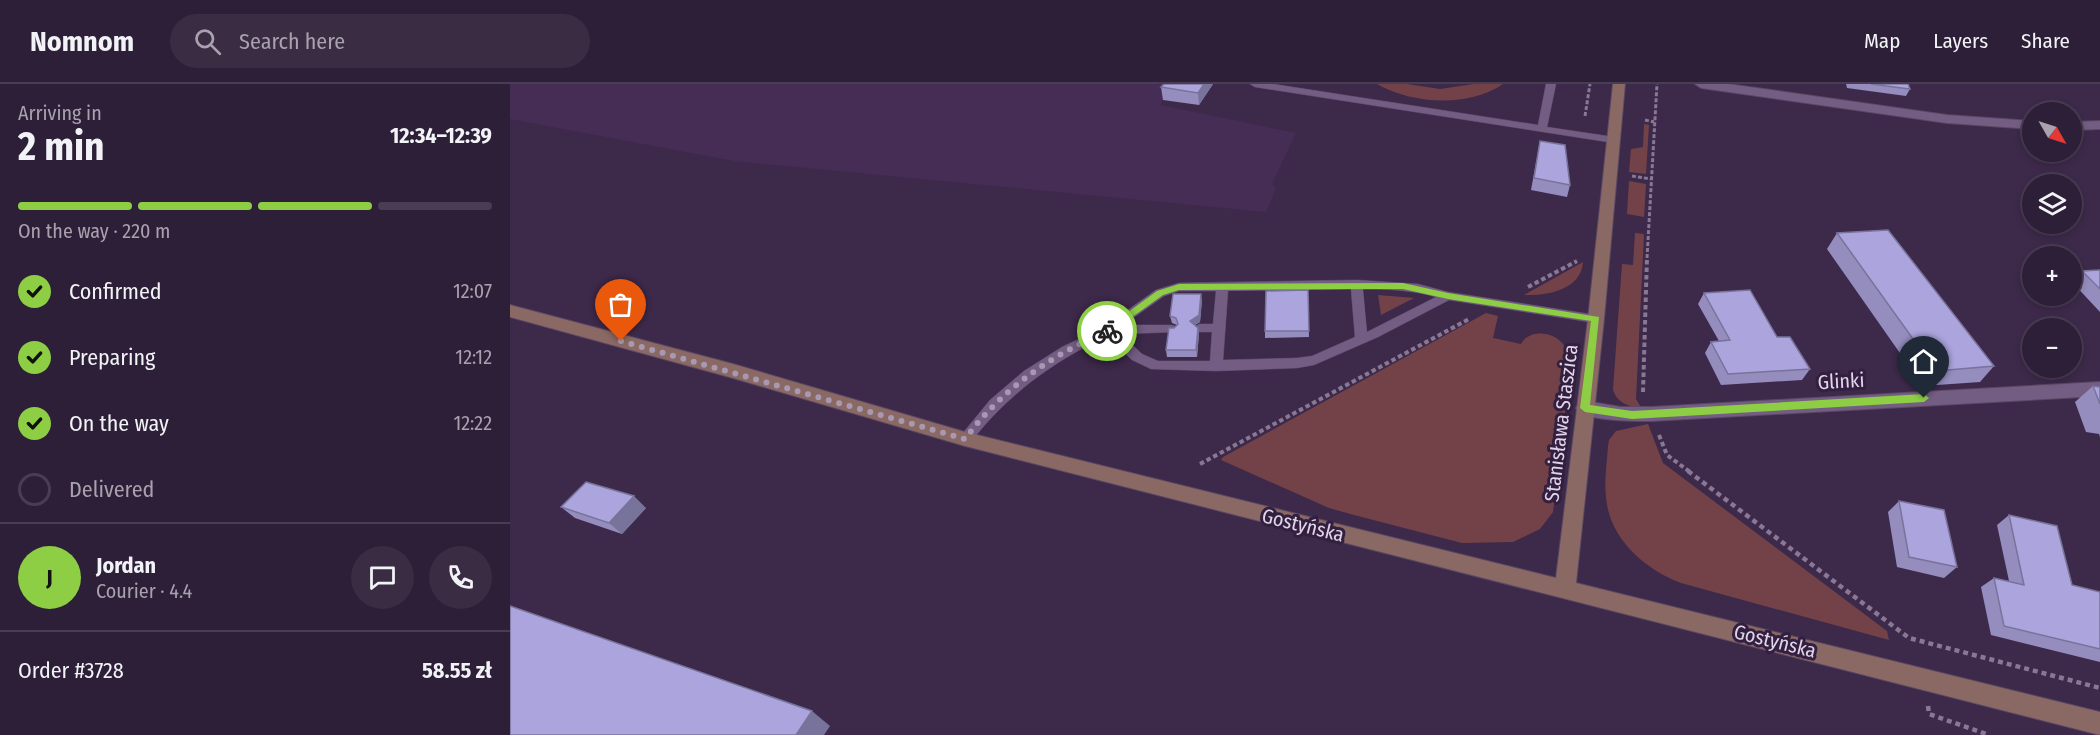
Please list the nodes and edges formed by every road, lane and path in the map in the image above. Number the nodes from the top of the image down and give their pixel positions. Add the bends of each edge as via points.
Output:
1 (1255, 84) edge
2 (1551, 84) edge
3 (1590, 84) edge
4 (1619, 84) edge
5 (1657, 84) edge
6 (1701, 84) edge
7 (1575, 118) dead end
8 (1644, 120) dead end
9 (1654, 122) junction
10 (2022, 124) edge
11 (2100, 125) edge
12 (2082, 126) edge
13 (1542, 129) junction
14 (1614, 140) junction
15 (1628, 176) dead end
16 (1651, 179) junction
17 (1578, 252) dead end
18 (1357, 284) junction
19 (1222, 286) junction
20 (1528, 287) dead end
21 (1448, 296) junction
22 (510, 311) edge
23 (1475, 316) dead end
24 (1596, 319) junction
25 (1200, 328) edge
26 (1219, 328) junction
27 (1171, 329) edge
28 (1108, 330) junction
29 (1361, 340) junction
30 (1216, 366) junction
31 (2100, 389) edge
32 (1585, 408) junction
33 (1652, 414) junction
34 (965, 439) junction
35 (1200, 464) dead end
36 (1565, 589) junction
37 (2100, 688) edge
38 (1928, 705) dead end
39 (2100, 724) edge
40 (1989, 735) edge

1 - 13 lane
2 - 13 lane
3 - 7 path via 1585,117
4 - 14 main road, Stanisława Staszica
5 - 9 path
6 - 10 street via 1947,119
8 - 9 path
9 - 16 path
11 - 12 street
13 - 14 lane
14 - 24 main road, Stanisława Staszica
15 - 16 path
16 - 33 path via 1643,398
17 - 20 path via 1577,261
18 - 19 lane
18 - 21 lane via 1403,286
18 - 29 lane
19 - 26 lane
19 - 28 lane via 1170,289
21 - 24 lane
21 - 29 lane
22 - 34 main road, Gostyńska
23 - 35 path
24 - 32 main road, Stanisława Staszica
25 - 26 lane
26 - 30 lane
27 - 28 lane
28 - 30 lane via 1146,363 1166,367
28 - 34 lane via 1036,369 1000,398
29 - 30 lane via 1314,360
31 - 33 street, Glinki
32 - 33 street, Glinki
32 - 36 main road, Stanisława Staszica
33 - 37 path via 1667,455 1909,638
34 - 36 main road, Gostyńska
36 - 39 main road, Gostyńska
38 - 40 path via 1929,714

